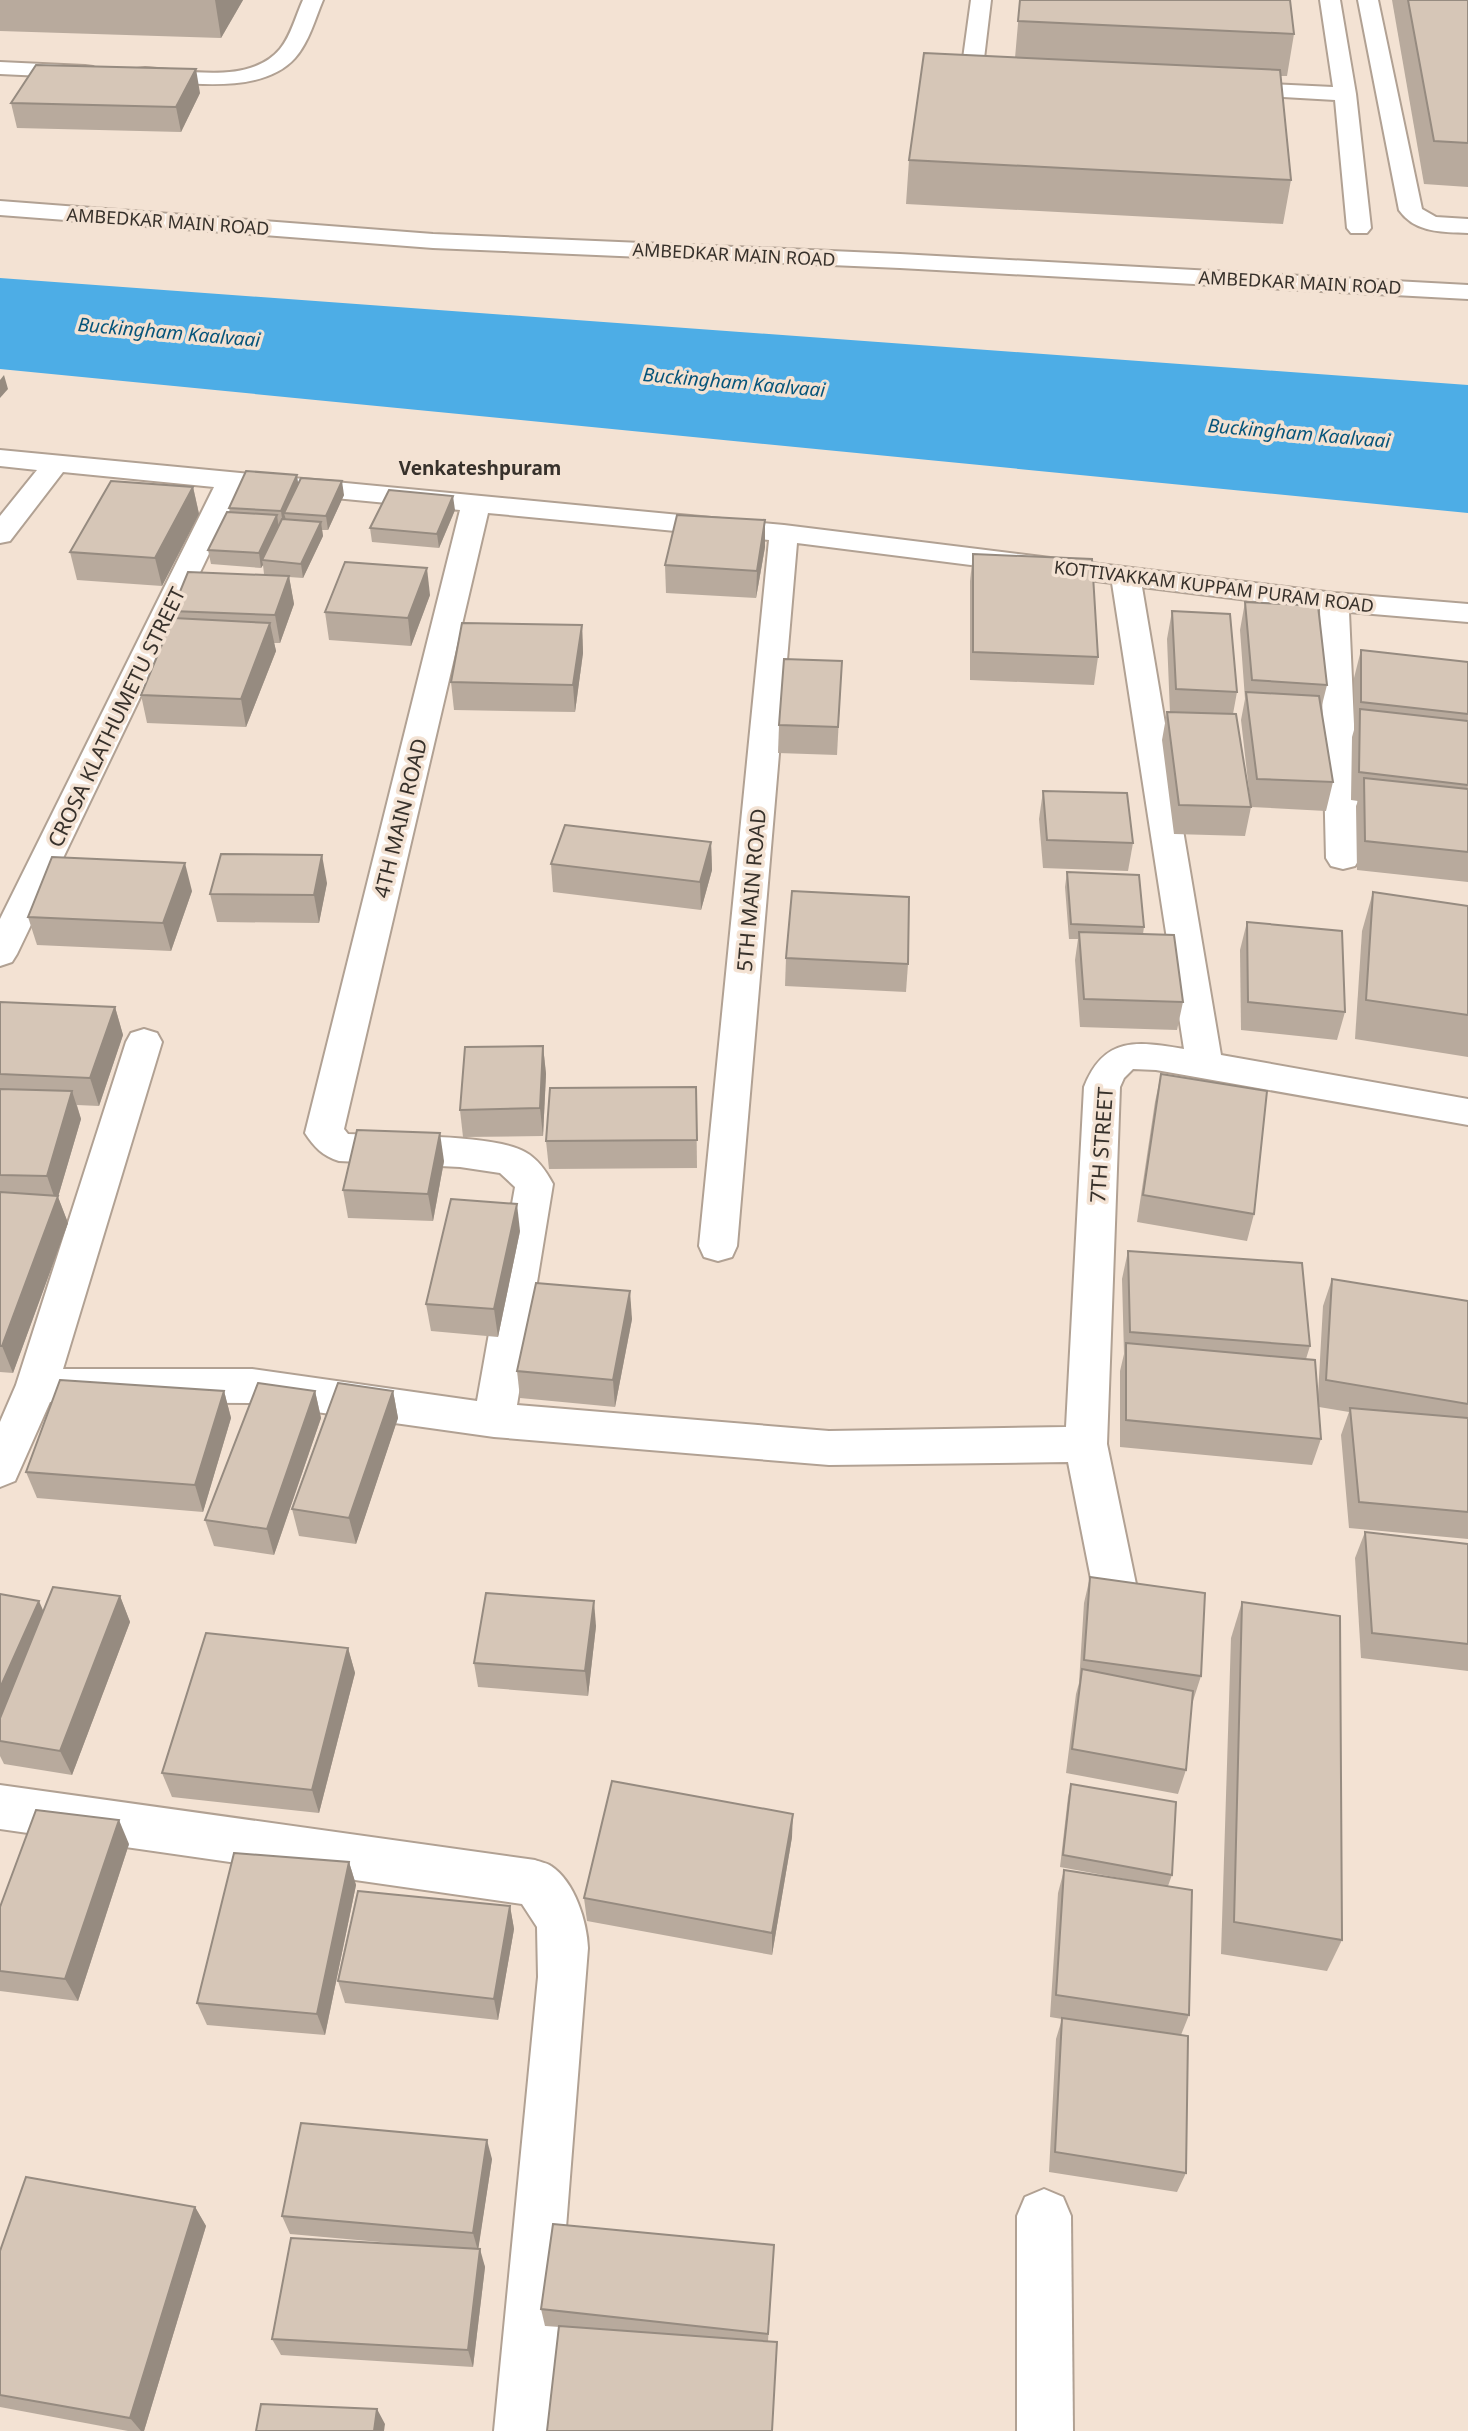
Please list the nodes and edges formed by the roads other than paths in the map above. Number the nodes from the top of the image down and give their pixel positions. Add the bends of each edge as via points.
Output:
1 (313, 0) edge
2 (981, 0) edge
3 (1330, 0) edge
4 (1368, 0) edge
5 (0, 68) edge
6 (1027, 76) edge
7 (1207, 86) edge
8 (1345, 94) junction
9 (0, 208) edge
10 (1468, 226) edge
11 (1359, 228) dead end
12 (1468, 292) edge
13 (0, 458) edge
14 (57, 462) junction
15 (231, 479) junction
16 (477, 503) junction
17 (784, 533) junction
18 (0, 535) edge
19 (1126, 577) junction
20 (1334, 602) junction
21 (1468, 613) edge
22 (1343, 858) dead end
23 (0, 954) edge
24 (144, 1042) dead end
25 (1204, 1064) junction
26 (1468, 1112) edge
27 (718, 1246) dead end
28 (37, 1385) junction
29 (494, 1420) junction
30 (1086, 1444) junction
31 (0, 1469) edge
32 (1115, 1588) edge
33 (0, 1807) edge
34 (1044, 2216) dead end
35 (522, 2431) edge
36 (1045, 2431) edge

1 - 5 street via 286,54 265,69 232,78
2 - 6 street via 972,73
3 - 8 street
4 - 10 street via 1411,210 1427,223
7 - 8 street
8 - 11 street
9 - 12 street, AMBEDKAR MAIN ROAD via 433,241
13 - 14 street, KOTTIVAKKAM KUPPAM PURAM ROAD
14 - 15 street, KOTTIVAKKAM KUPPAM PURAM ROAD
14 - 18 street
15 - 16 street, KOTTIVAKKAM KUPPAM PURAM ROAD
15 - 23 street, CROSA KLATHUMETU STREET
16 - 17 street, KOTTIVAKKAM KUPPAM PURAM ROAD
16 - 29 street, 4TH MAIN ROAD via 324,1133 339,1147 509,1160 534,1184
17 - 19 street, KOTTIVAKKAM KUPPAM PURAM ROAD
17 - 27 street, 5TH MAIN ROAD
19 - 20 street, KOTTIVAKKAM KUPPAM PURAM ROAD
19 - 25 street
20 - 21 street, KOTTIVAKKAM KUPPAM PURAM ROAD
20 - 22 street
24 - 28 street
25 - 26 street, 7TH STREET
25 - 30 street, 7TH STREET via 1134,1055 1108,1069 1102,1087
28 - 29 street via 253,1385
28 - 31 street
29 - 30 street via 829,1447
30 - 32 street, 7TH STREET
33 - 35 street via 535,1883 553,1903 564,1930 563,1977
34 - 36 street

